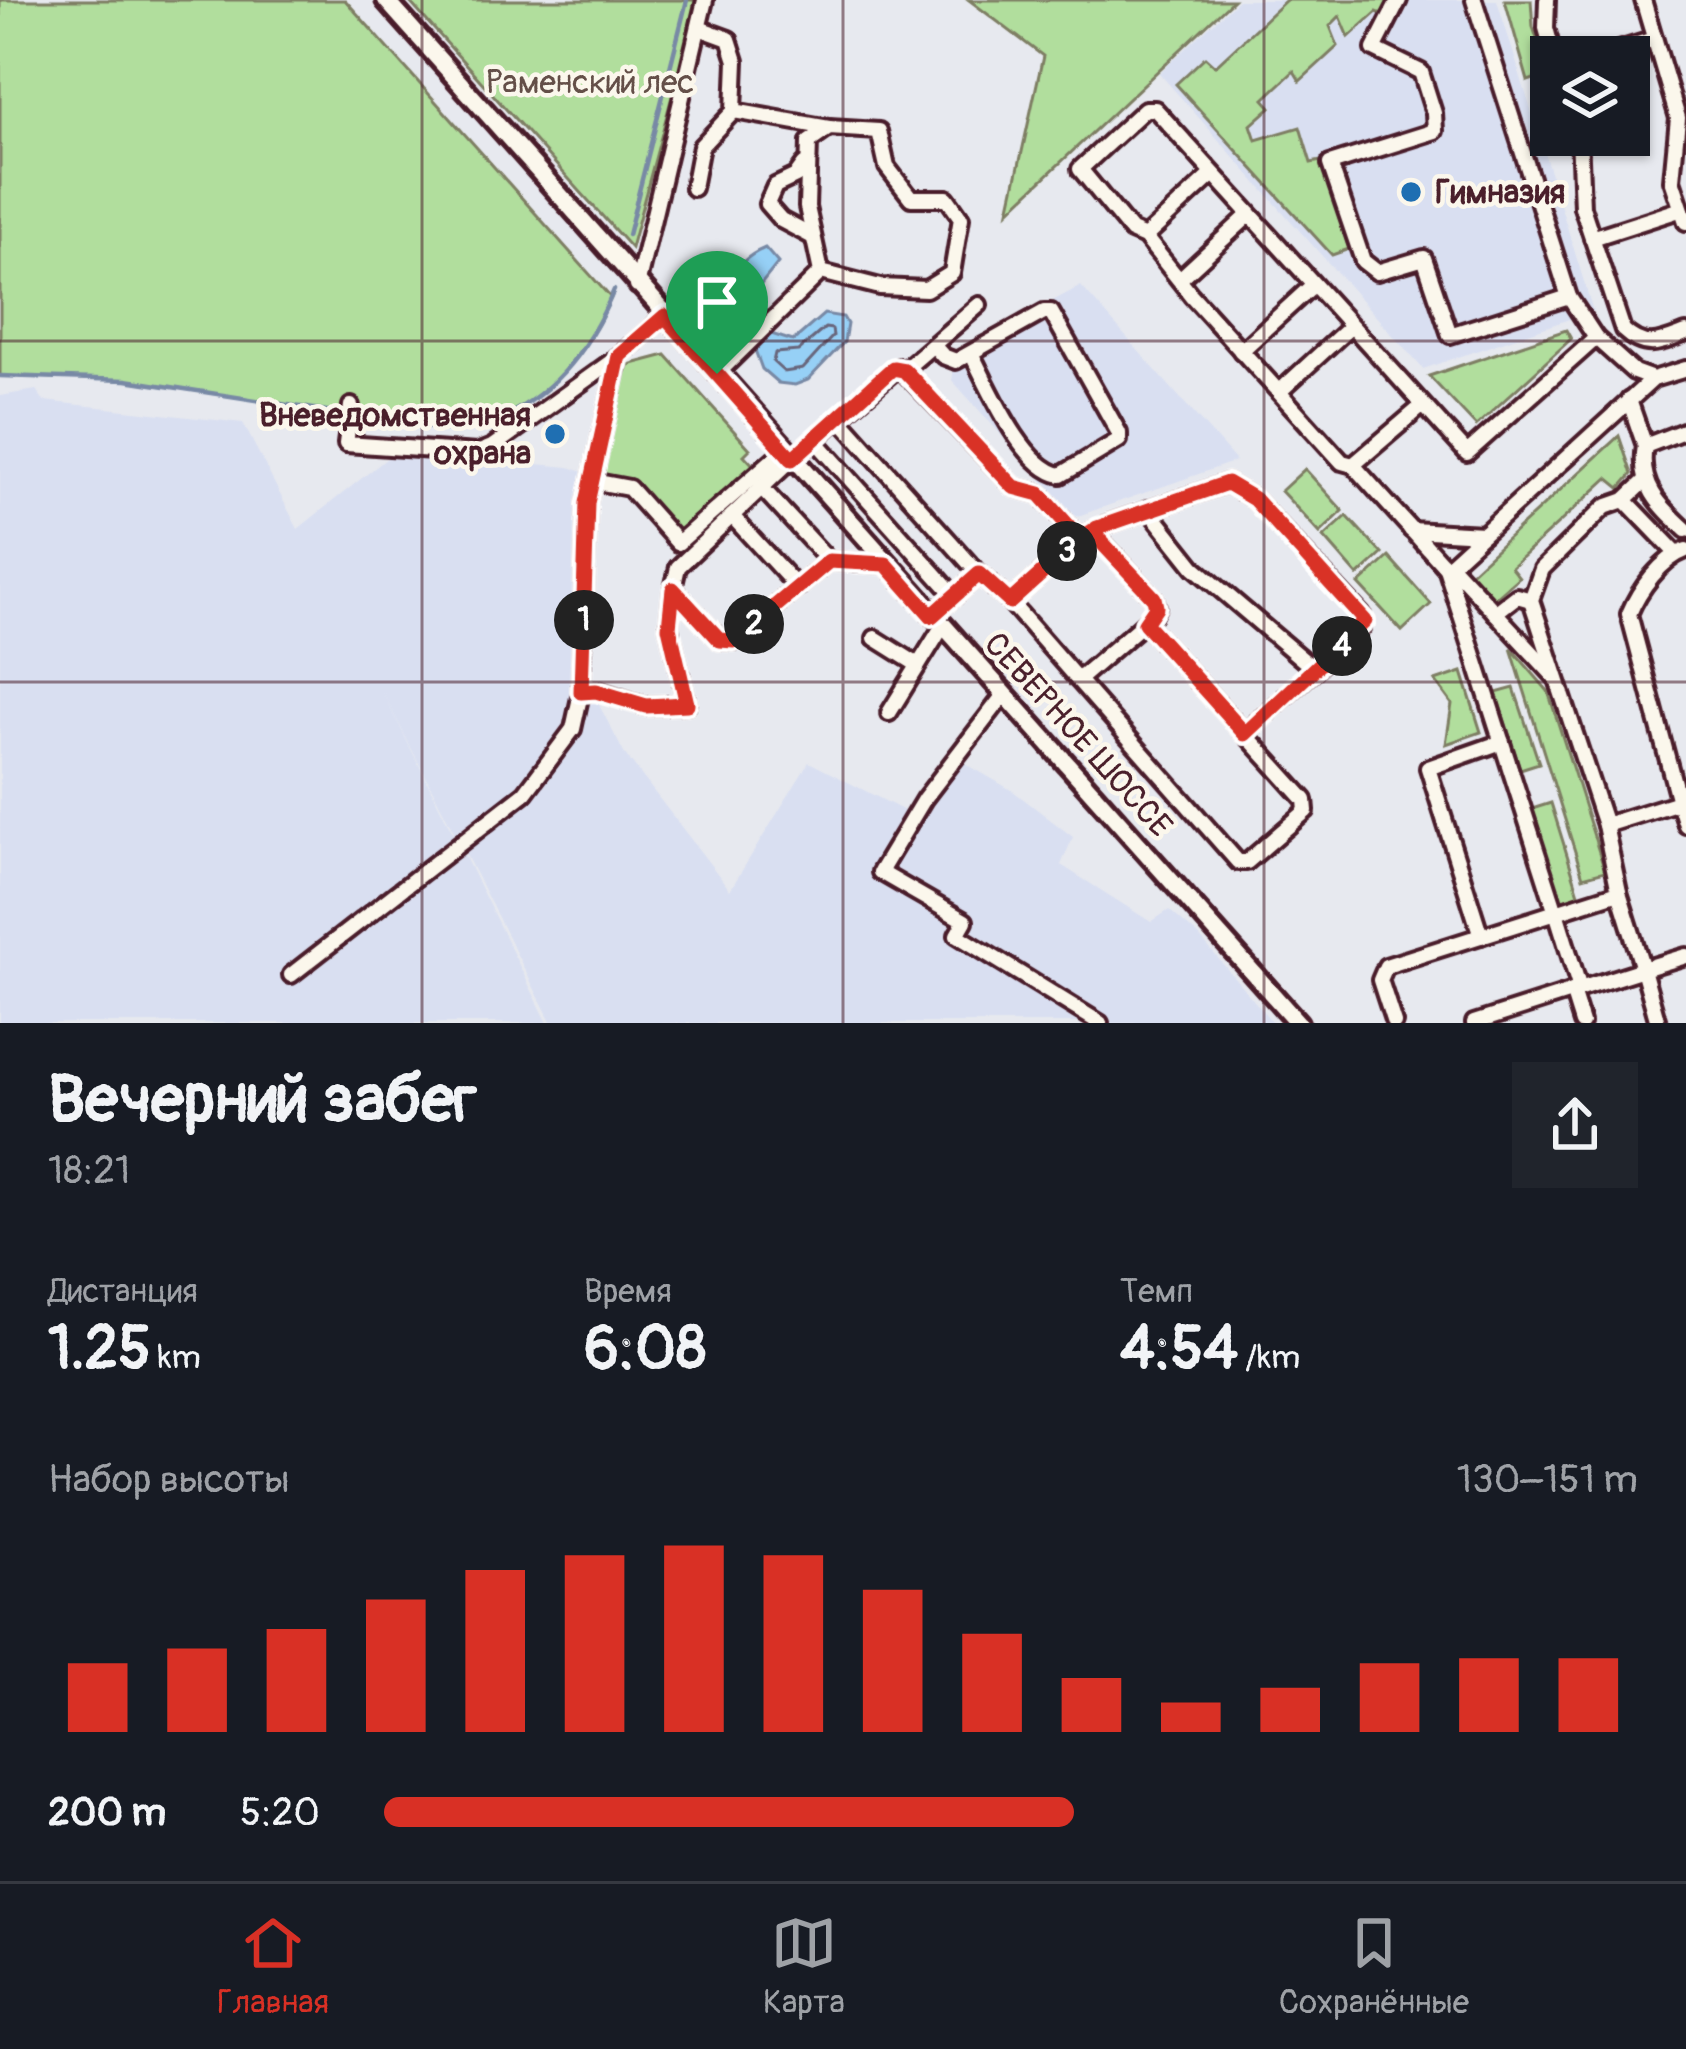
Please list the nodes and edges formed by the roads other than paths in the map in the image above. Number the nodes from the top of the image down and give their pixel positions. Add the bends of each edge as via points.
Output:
1 (386, 0) edge
2 (705, 0) edge
3 (1399, 0) edge
4 (1474, 0) edge
5 (1547, 0) edge
6 (1642, 0) edge
7 (698, 28) junction
8 (1548, 36) edge
9 (1654, 39) junction
10 (1650, 40) edge
11 (734, 111) junction
12 (829, 128) junction
13 (1580, 156) edge
14 (806, 162) junction
15 (1213, 173) junction
16 (693, 188) dead end
17 (1250, 214) junction
18 (1683, 216) edge
19 (813, 237) junction
20 (1145, 237) junction
21 (1592, 238) junction
22 (821, 272) junction
23 (1180, 278) junction
24 (1313, 285) junction
25 (638, 286) junction
26 (1568, 297) junction
27 (979, 305) dead end
28 (665, 316) junction
29 (1351, 326) junction
30 (1686, 334) edge
31 (1596, 338) junction
32 (933, 345) junction
33 (1241, 351) junction
34 (970, 352) junction
35 (619, 356) junction
36 (1686, 369) edge
37 (904, 370) junction
38 (717, 374) junction
39 (1653, 379) junction
40 (1279, 392) junction
41 (1629, 400) junction
42 (351, 406) dead end
43 (1422, 406) junction
44 (840, 419) junction
45 (1686, 430) edge
46 (815, 440) junction
47 (1645, 446) junction
48 (788, 455) junction
49 (1353, 465) junction
50 (592, 481) junction
51 (1646, 481) junction
52 (761, 488) junction
53 (1625, 500) junction
54 (1148, 509) junction
55 (732, 516) junction
56 (1411, 530) junction
57 (1686, 530) edge
58 (1483, 534) junction
59 (1086, 535) junction
60 (1681, 551) edge
61 (829, 561) junction
62 (886, 564) junction
63 (1448, 566) junction
64 (979, 574) junction
65 (798, 588) junction
66 (673, 589) junction
67 (955, 596) junction
68 (1531, 600) junction
69 (1010, 602) junction
70 (1496, 613) junction
71 (937, 622) junction
72 (1145, 623) junction
73 (875, 638) dead end
74 (918, 665) junction
75 (1315, 670) junction
76 (1078, 680) junction
77 (1557, 680) junction
78 (581, 692) junction
79 (1003, 696) junction
80 (889, 713) dead end
81 (1245, 734) junction
82 (1502, 742) junction
83 (1679, 802) junction
84 (1686, 824) edge
85 (1605, 825) junction
86 (1619, 892) junction
87 (1556, 912) junction
88 (1481, 936) junction
89 (1686, 956) edge
90 (1643, 969) junction
91 (291, 975) dead end
92 (1576, 990) junction
93 (1289, 1020) edge
94 (1100, 1023) edge
95 (1394, 1023) edge
96 (1474, 1023) edge
97 (1582, 1023) edge
98 (1658, 1023) edge

1 - 25 main road, СЕВЕРНОЕ ШОССЕ
2 - 7 lane
3 - 26 lane via 1374,49 1421,72 1435,131 1330,164 1363,261 1377,272 1424,259 1450,335
4 - 26 lane
5 - 8 lane
6 - 9 lane
7 - 11 lane via 729,39
7 - 25 lane
9 - 10 lane
9 - 18 lane via 1678,118 1672,180
11 - 12 lane
11 - 16 lane via 700,146
12 - 14 lane via 809,142
12 - 22 lane via 879,130 887,167 911,198 947,198 961,218 952,273 926,289
13 - 21 lane
14 - 19 lane
14 - 19 lane via 775,186 767,204
15 - 17 lane
15 - 20 lane
15 - 20 lane via 1150,107 1083,164 1082,174
17 - 23 lane
17 - 24 lane
18 - 21 lane
19 - 22 lane
20 - 23 lane
21 - 30 lane via 1623,330 1652,346
22 - 38 lane
23 - 33 lane
24 - 29 lane
24 - 33 lane
25 - 28 main road, СЕВЕРНОЕ ШОССЕ
26 - 31 lane
27 - 32 lane
28 - 35 lane
28 - 38 main road, СЕВЕРНОЕ ШОССЕ
29 - 40 lane
29 - 43 lane
31 - 39 lane
31 - 43 lane via 1472,451
32 - 34 lane via 956,361
32 - 37 lane
33 - 40 lane
34 - 34 lane via 1051,312 1120,440 1052,473 1017,439
35 - 42 lane via 477,453 346,443
35 - 50 lane
36 - 39 lane
37 - 44 lane via 893,368
37 - 59 lane via 1014,487 1040,494
38 - 48 main road, СЕВЕРНОЕ ШОССЕ
39 - 41 lane
40 - 49 lane
41 - 47 lane
41 - 58 lane
43 - 49 lane
44 - 46 lane
44 - 64 lane
45 - 47 lane
46 - 48 lane
46 - 67 lane
47 - 51 lane
48 - 50 lane via 678,543 629,488
48 - 52 lane
48 - 62 main road, СЕВЕРНОЕ ШОССЕ
49 - 56 lane
50 - 78 lane
51 - 53 lane
51 - 57 lane via 1655,502
52 - 55 lane
52 - 61 lane
53 - 60 lane
53 - 68 lane via 1605,507 1542,569
54 - 59 lane
54 - 75 lane via 1193,567
54 - 75 lane via 1227,483 1254,499 1365,621
55 - 65 lane
55 - 66 lane via 679,567
56 - 58 lane
56 - 63 lane
58 - 63 lane
59 - 69 lane
59 - 72 lane via 1154,598
60 - 83 lane via 1637,594 1629,614
61 - 62 lane
61 - 65 lane
62 - 71 main road, СЕВЕРНОЕ ШОССЕ
63 - 70 lane
63 - 82 lane
64 - 67 lane
64 - 69 lane
65 - 66 lane via 734,641 720,640
66 - 78 lane via 669,627 687,704 646,706
67 - 71 lane
68 - 70 lane via 1517,596
68 - 77 lane
69 - 76 lane
70 - 77 lane
71 - 74 lane
71 - 79 main road, СЕВЕРНОЕ ШОССЕ
72 - 76 lane
72 - 81 lane
73 - 74 lane
74 - 80 lane
75 - 81 lane
76 - 81 lane via 1243,864 1308,806
77 - 85 lane
78 - 91 lane via 573,729 525,793
79 - 93 main road, СЕВЕРНОЕ ШОССЕ
79 - 94 lane via 880,872 965,921 957,935
82 - 87 lane
82 - 88 lane via 1428,768
83 - 84 lane
83 - 85 lane
85 - 86 lane
86 - 87 lane
86 - 90 lane
87 - 88 lane
87 - 92 lane
88 - 95 lane via 1386,966 1380,980
89 - 90 lane
90 - 92 lane
90 - 98 lane
92 - 96 lane
92 - 97 lane

